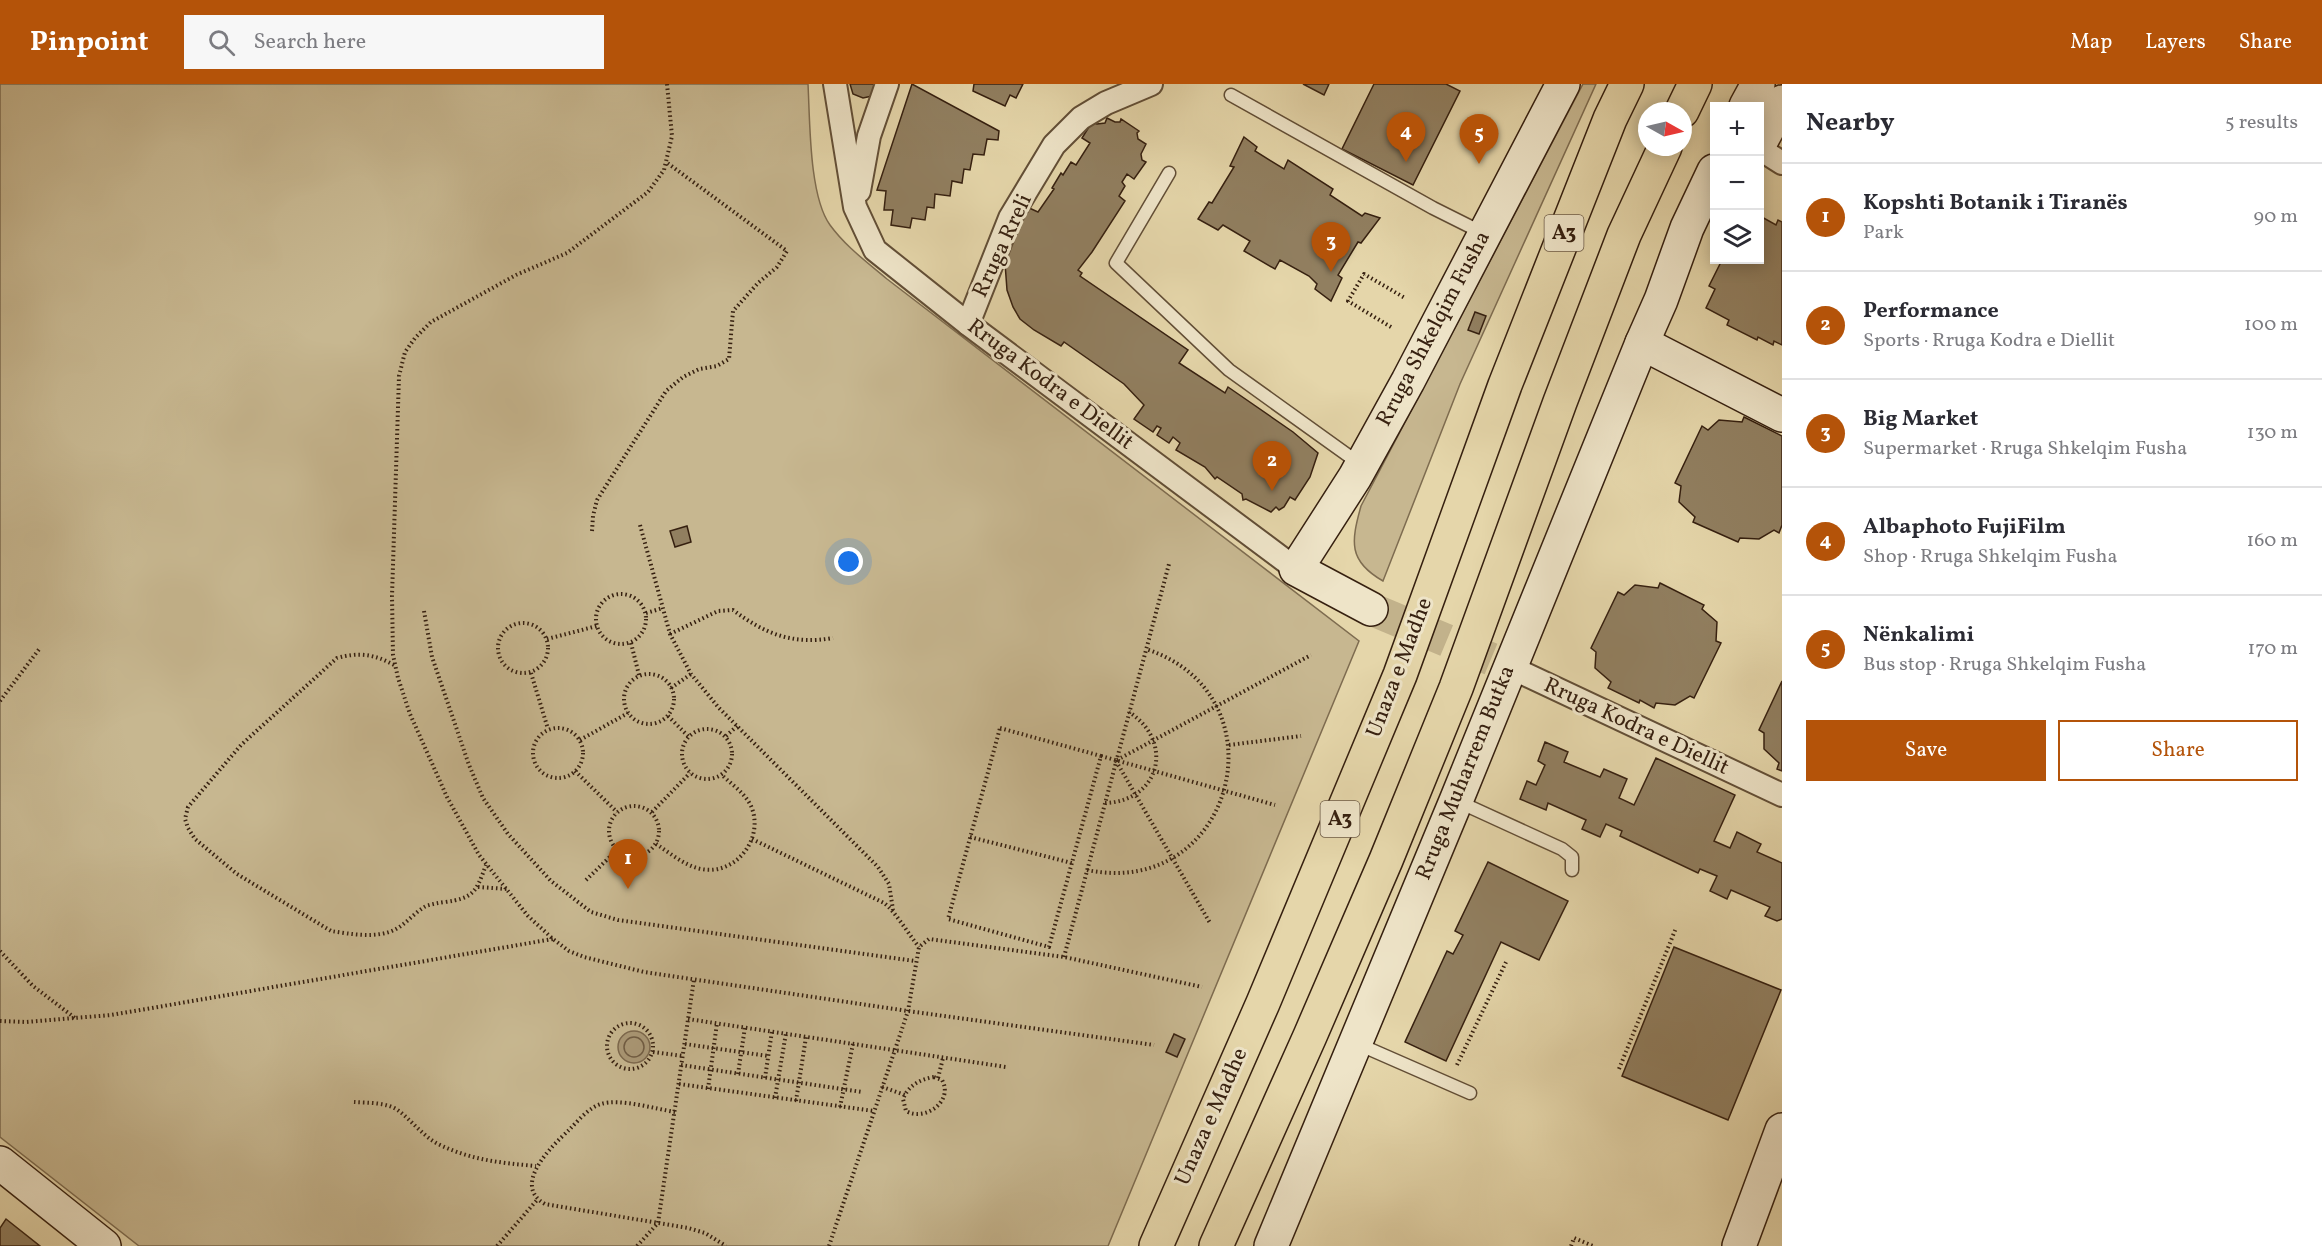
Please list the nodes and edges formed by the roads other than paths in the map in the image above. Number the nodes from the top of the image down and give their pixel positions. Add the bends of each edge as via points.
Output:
1 (835, 84) edge
2 (887, 84) edge
3 (1151, 84) edge
4 (1563, 84) edge
5 (1627, 84) edge
6 (1695, 84) edge
7 (1758, 84) edge
8 (1231, 95) dead end
9 (1686, 102) edge
10 (1748, 102) edge
11 (1782, 102) edge
12 (1764, 136) edge
13 (1764, 152) edge
14 (1661, 156) edge
15 (1782, 163) edge
16 (1169, 174) dead end
17 (1710, 179) edge
18 (855, 207) junction
19 (1710, 230) edge
20 (1485, 234) junction
21 (1661, 300) junction
22 (968, 324) junction
23 (1642, 343) junction
24 (1782, 415) edge
25 (1362, 465) junction
26 (1296, 569) junction
27 (1371, 609) tunnel mouth
28 (1500, 663) junction
29 (1782, 795) edge
30 (1456, 801) junction
31 (1572, 870) dead end
32 (1354, 1042) junction
33 (1470, 1093) dead end
34 (1782, 1130) edge
35 (0, 1163) edge
36 (104, 1246) edge
37 (1156, 1246) edge
38 (1216, 1246) edge
39 (1271, 1246) edge
40 (1738, 1246) edge

1 - 18 street, Rruga Kodra e Diellit
2 - 18 street via 869,136
3 - 22 street, Rruga Rreli via 1081,117 1054,146 1010,218
4 - 20 main road, Rruga Shkelqim Fusha
5 - 37 highway, Unaza e Madhe / A3 via 1509,374 1400,675
6 - 9 highway
7 - 10 main road
8 - 20 lane
11 - 12 main road
13 - 15 street
14 - 38 highway, A3 via 1624,235 1456,688 1310,1036
16 - 25 lane via 1116,263 1229,370
17 - 21 main road via 1687,228
18 - 22 street, Rruga Kodra e Diellit via 875,250
19 - 21 main road
20 - 25 main road, Rruga Shkelqim Fusha
21 - 23 main road, Rruga Muharrem Butka
22 - 26 street, Rruga Kodra e Diellit
23 - 24 main road
23 - 28 main road, Rruga Muharrem Butka
25 - 26 main road, Rruga Shkelqim Fusha
26 - 27 main road, Rruga Kodra e Diellit
28 - 29 street, Rruga Kodra e Diellit
28 - 30 main road, Rruga Muharrem Butka
30 - 31 lane via 1562,849 1572,857
30 - 32 main road, Rruga Muharrem Butka
32 - 33 lane
32 - 39 main road, Rruga Muharrem Butka
34 - 40 main road
35 - 36 main road

